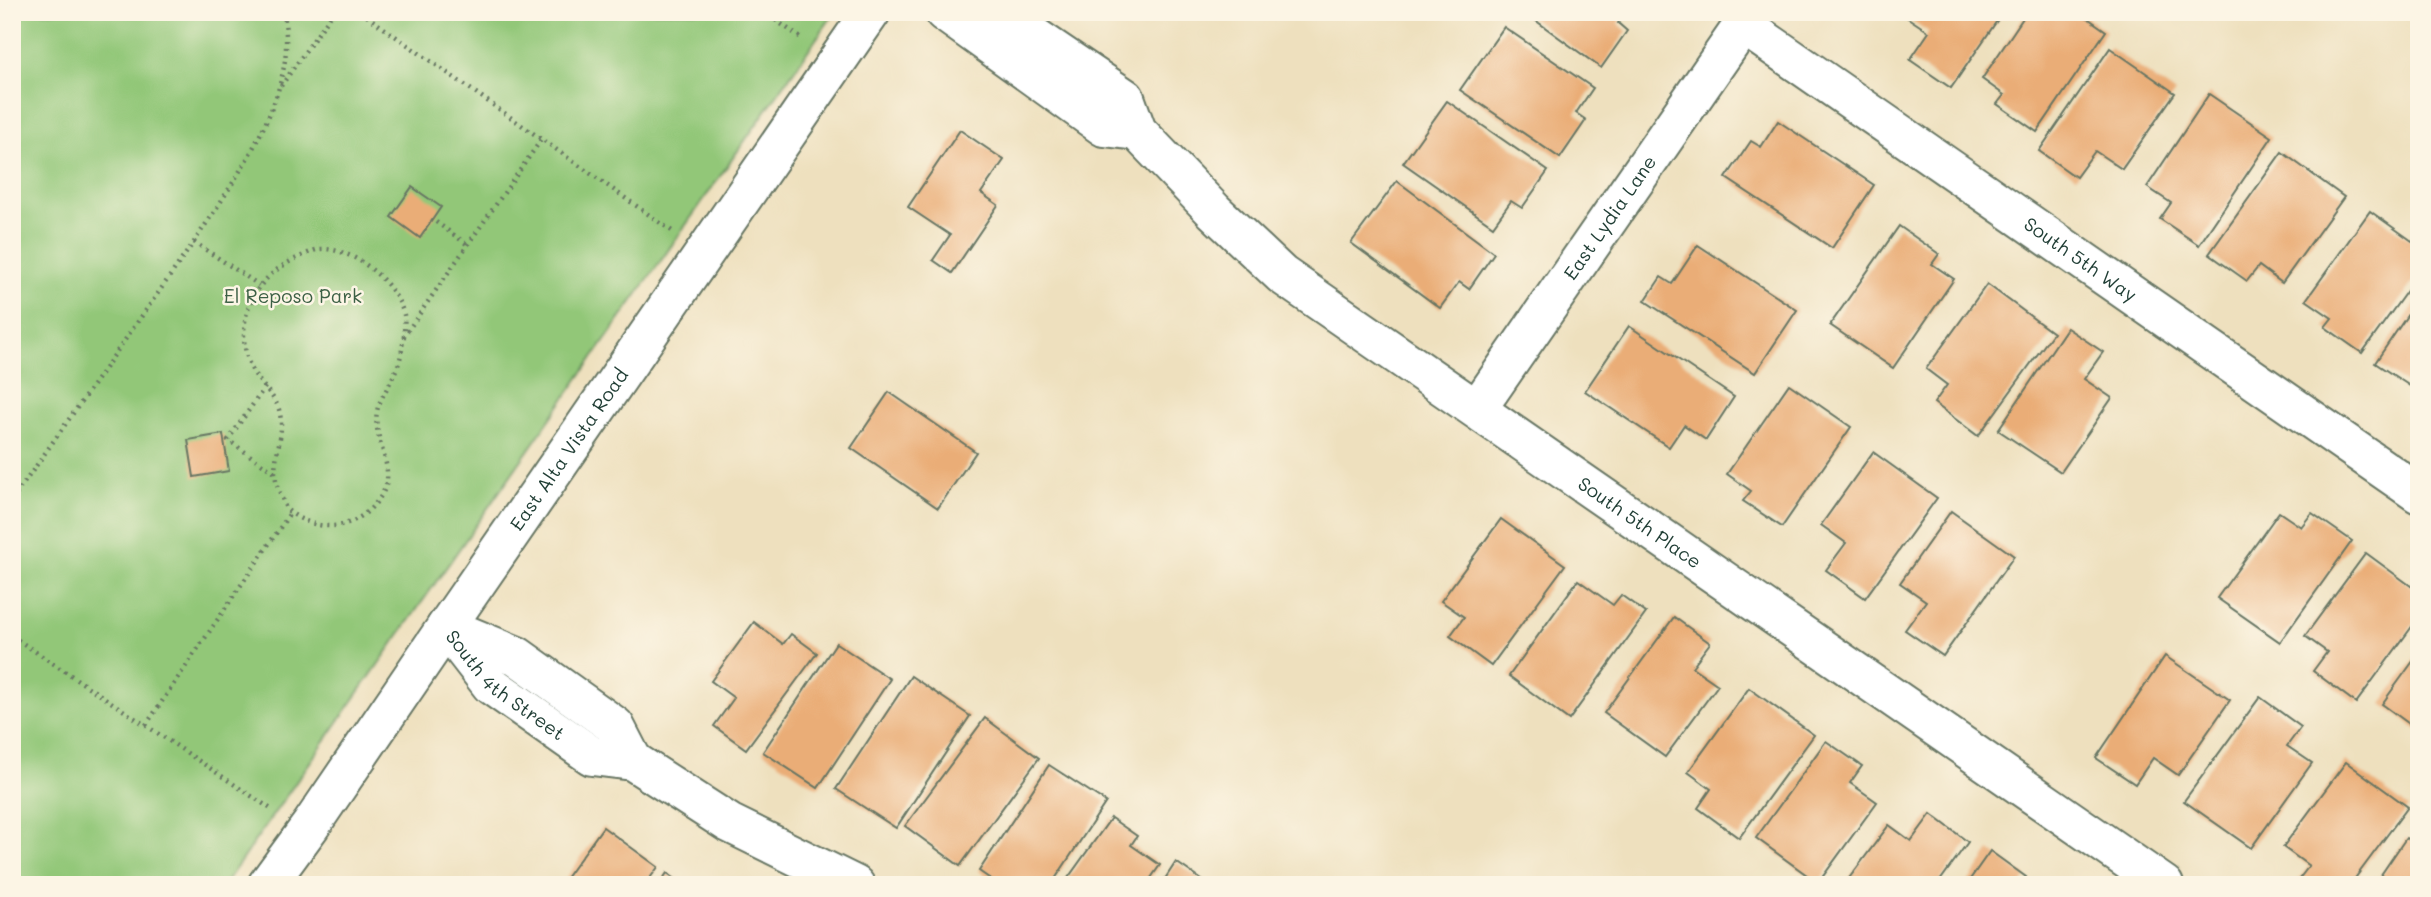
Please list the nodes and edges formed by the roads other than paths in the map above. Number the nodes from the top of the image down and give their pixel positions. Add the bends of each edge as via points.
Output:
1 (871, 12) edge
2 (944, 12) edge
3 (998, 12) edge
4 (1743, 25) joint
5 (1042, 63) junction
6 (1477, 410) junction
7 (2419, 494) edge
8 (446, 627) junction
9 (582, 702) junction
10 (558, 732) junction
11 (633, 761) junction
12 (267, 885) edge
13 (855, 885) edge
14 (2164, 885) edge

1 - 8 street, East Alta Vista Road
2 - 5 street, South 5th Place
3 - 5 street, South 5th Place
4 - 6 street, East Lydia Lane
4 - 7 street, South 5th Way
5 - 6 street, South 5th Place via 1125,99 1137,131 1282,275
6 - 14 street, South 5th Place
8 - 9 street, South 4th Street via 517,656
8 - 10 street, South 4th Street via 491,685
8 - 12 street, East Alta Vista Road
9 - 10 street
9 - 11 street, South 4th Street via 615,726
10 - 11 street, South 4th Street via 592,756
11 - 13 street, South 4th Street via 729,823

